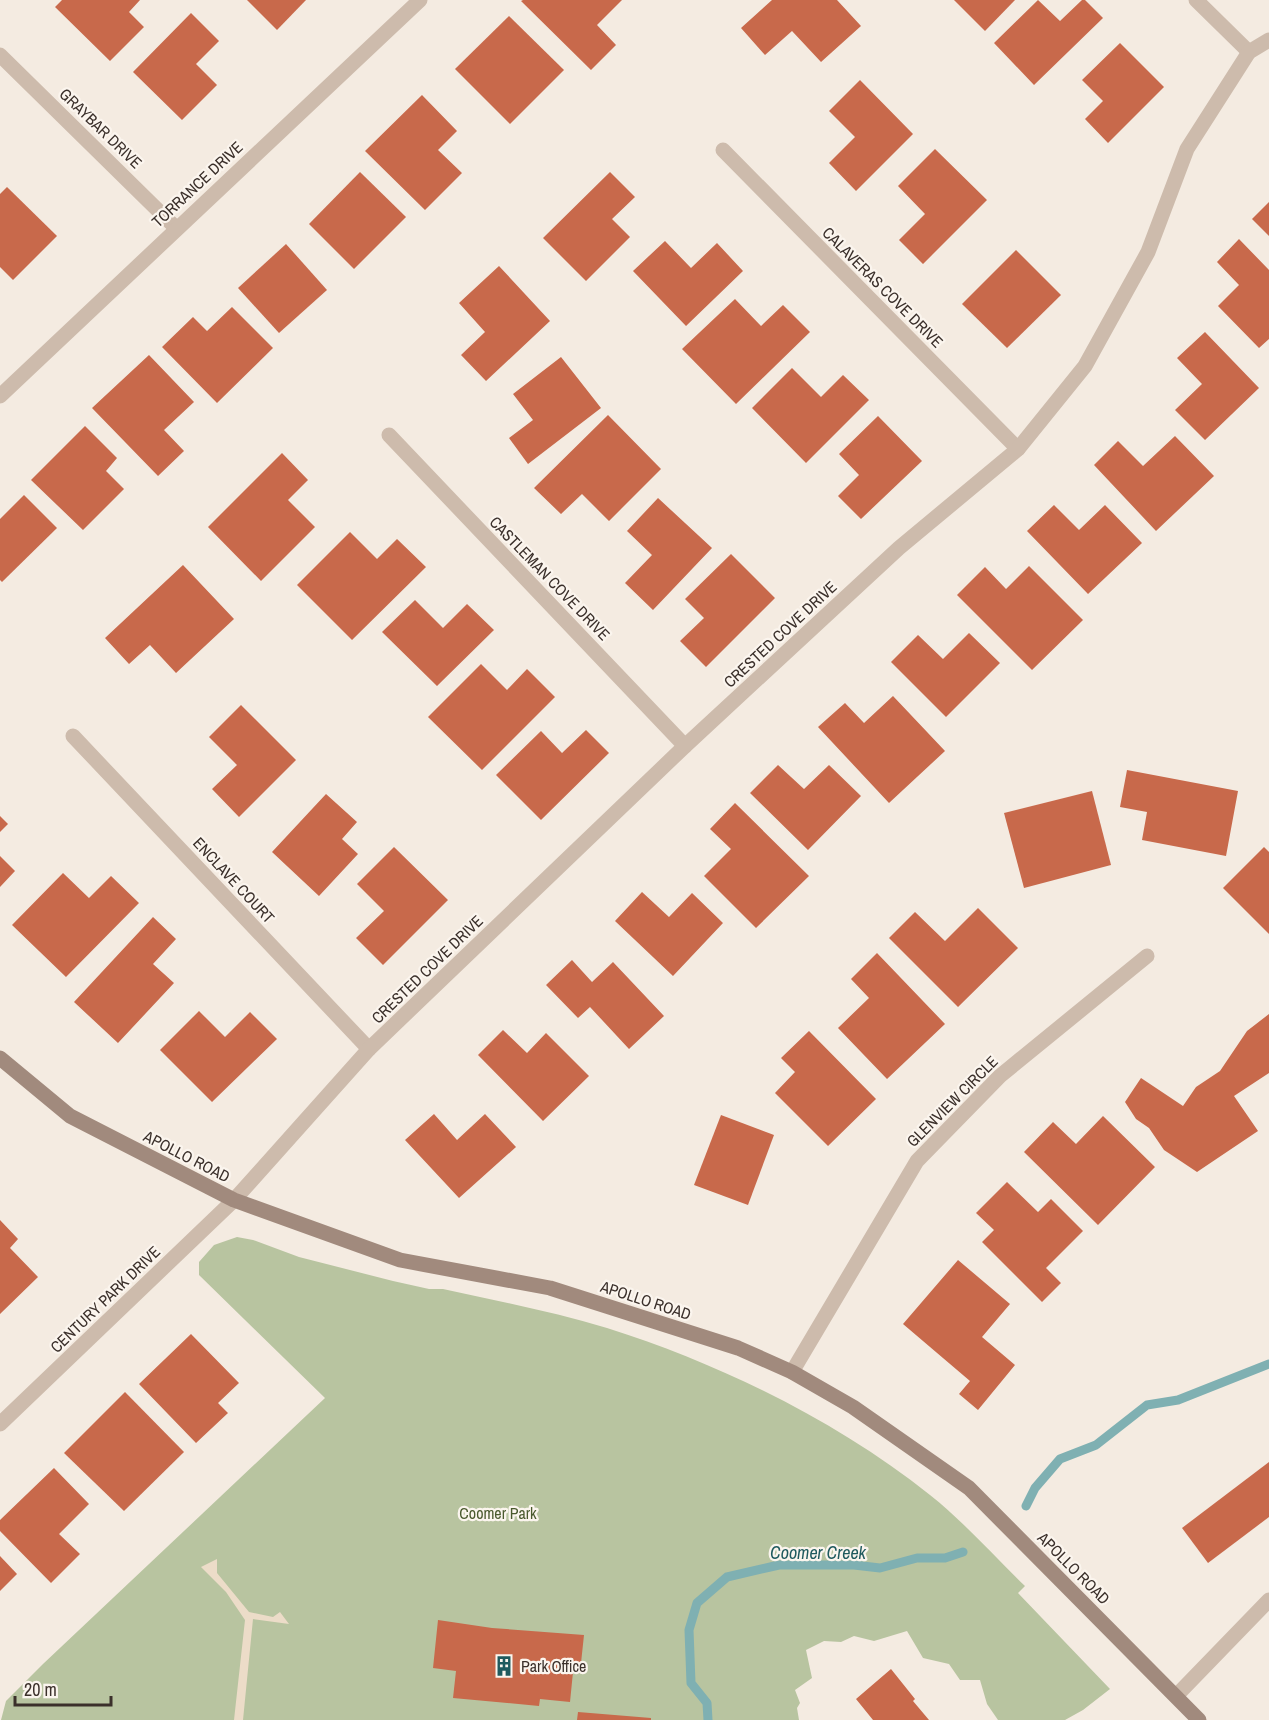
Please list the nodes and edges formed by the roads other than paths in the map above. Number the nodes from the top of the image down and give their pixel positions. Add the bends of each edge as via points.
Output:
1 (420, 0) edge
2 (1196, 0) edge
3 (1269, 40) edge
4 (1249, 52) junction
5 (0, 55) edge
6 (723, 150) dead end
7 (176, 228) junction
8 (0, 396) edge
9 (389, 435) dead end
10 (1018, 449) junction
11 (73, 736) dead end
12 (685, 746) junction
13 (1147, 956) dead end
14 (369, 1049) junction
15 (0, 1058) edge
16 (234, 1200) junction
17 (792, 1372) junction
18 (0, 1424) edge
19 (1269, 1600) edge
20 (1176, 1696) junction
21 (1199, 1720) edge

1 - 7 street, TORRANCE DRIVE
2 - 4 street
3 - 4 street, CRESTED COVE DRIVE
4 - 10 street, CRESTED COVE DRIVE via 1187,149 1148,252 1085,366
5 - 7 street, GRAYBAR DRIVE
6 - 10 street, CALAVERAS COVE DRIVE
7 - 8 street, TORRANCE DRIVE
9 - 12 street, CASTLEMAN COVE DRIVE
10 - 12 street, CRESTED COVE DRIVE via 899,548
11 - 14 street, ENCLAVE COURT
12 - 14 street, CRESTED COVE DRIVE
13 - 17 street, GLENVIEW CIRCLE via 1000,1076 917,1161
14 - 16 street, CRESTED COVE DRIVE
15 - 16 street, APOLLO ROAD via 70,1116
16 - 17 street, APOLLO ROAD via 400,1260 549,1288 738,1348
16 - 18 street, CENTURY PARK DRIVE
17 - 20 street, APOLLO ROAD via 853,1407 969,1488
19 - 20 street
20 - 21 street, APOLLO ROAD

